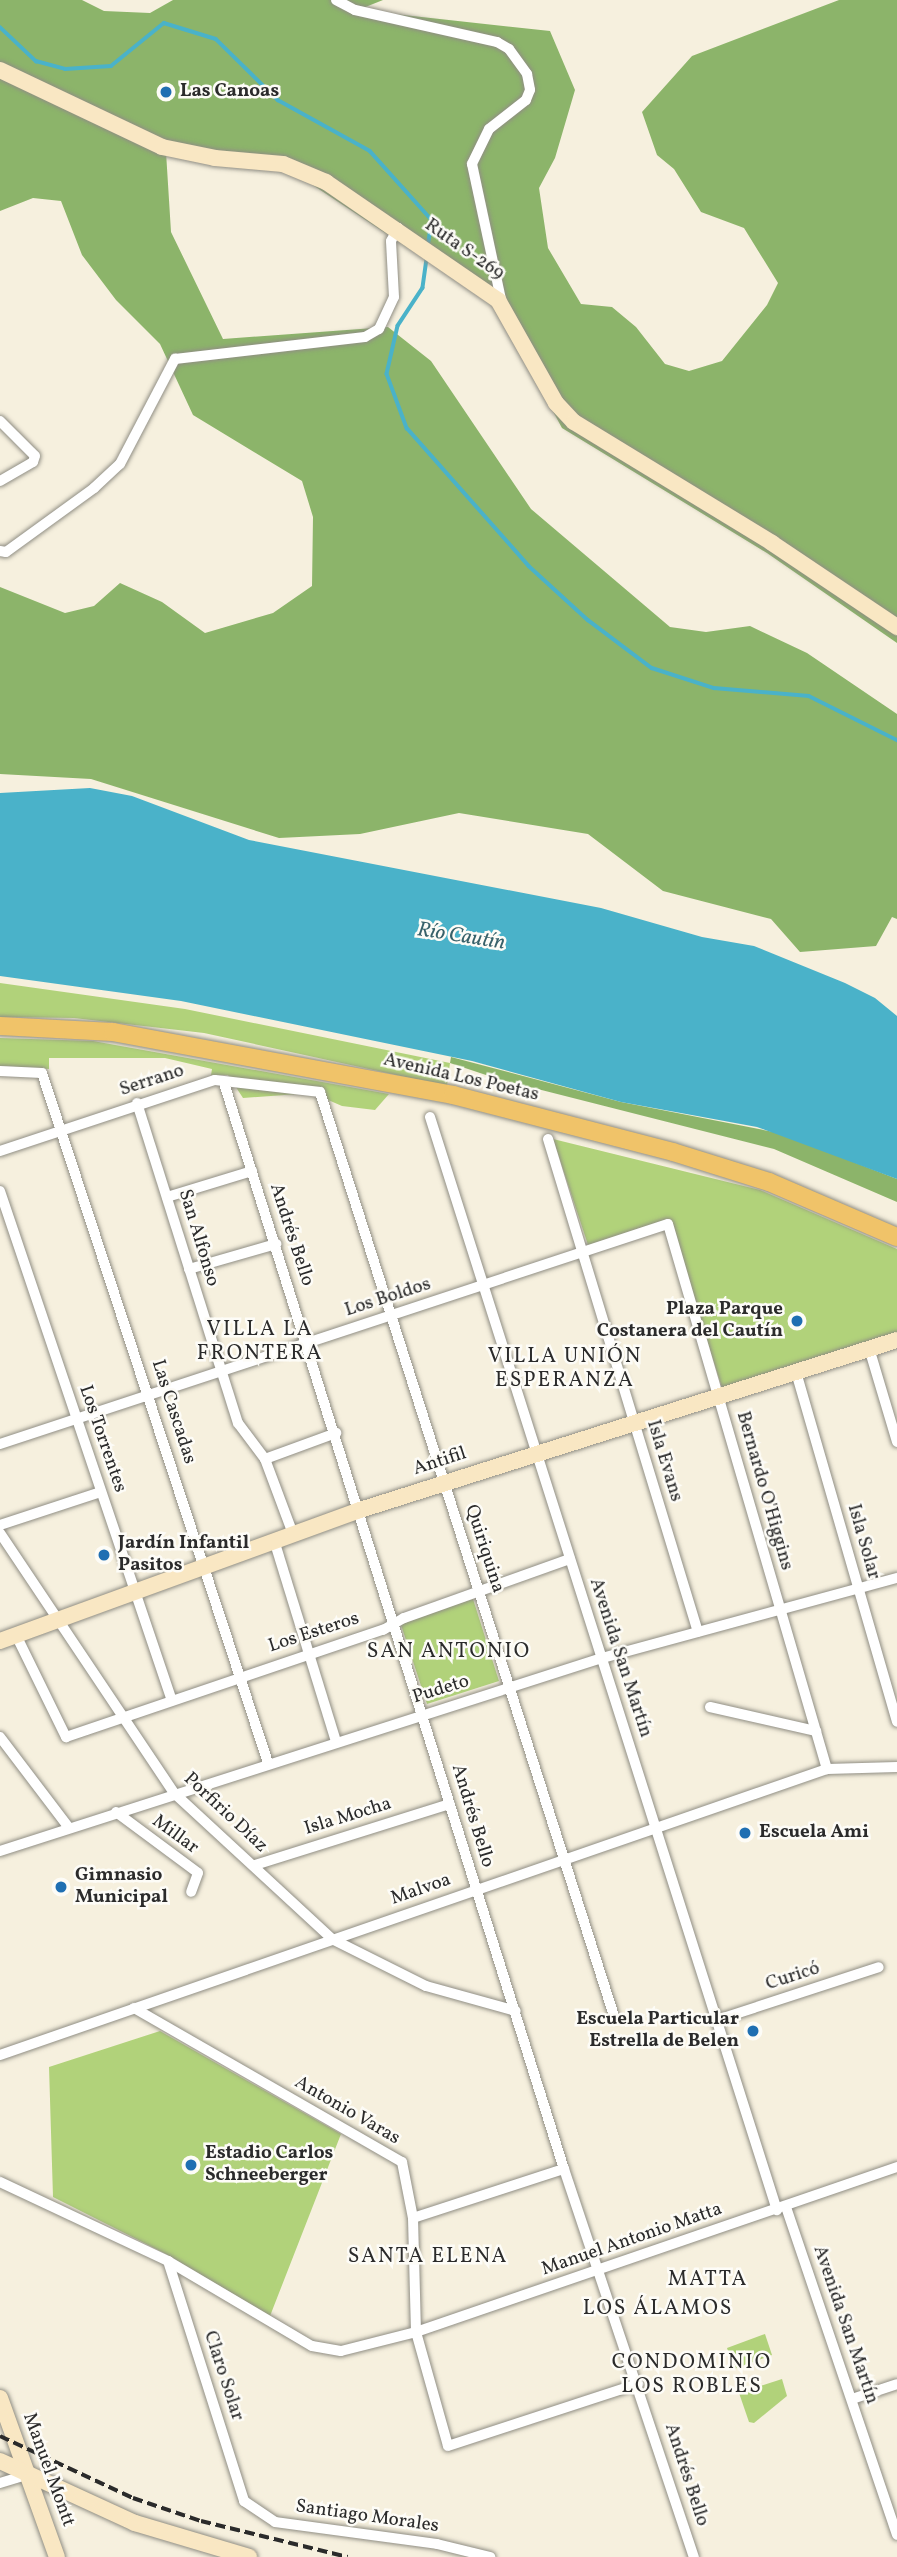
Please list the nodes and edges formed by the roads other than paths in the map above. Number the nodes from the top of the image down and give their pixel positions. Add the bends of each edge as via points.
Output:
1 (336, 0) edge
2 (0, 70) edge
3 (401, 230) junction
4 (502, 304) junction
5 (0, 421) edge
6 (0, 481) edge
7 (0, 551) edge
8 (897, 627) edge
9 (0, 1026) edge
10 (0, 1072) edge
11 (225, 1083) junction
12 (320, 1091) joint
13 (137, 1103) junction
14 (430, 1117) dead end
15 (63, 1129) junction
16 (548, 1139) dead end
17 (0, 1151) edge
18 (252, 1171) junction
19 (0, 1191) edge
20 (167, 1197) junction
21 (668, 1224) joint
22 (897, 1237) edge
23 (276, 1244) junction
24 (582, 1252) junction
25 (189, 1269) junction
26 (483, 1284) junction
27 (391, 1315) junction
28 (897, 1340) edge
29 (307, 1343) junction
30 (869, 1348) junction
31 (221, 1371) junction
32 (796, 1371) junction
33 (148, 1395) junction
34 (718, 1396) junction
35 (76, 1419) junction
36 (634, 1423) junction
37 (0, 1431) edge
38 (336, 1433) junction
39 (897, 1442) edge
40 (2, 1444) edge
41 (537, 1454) junction
42 (265, 1459) junction
43 (444, 1483) junction
44 (101, 1492) junction
45 (360, 1510) junction
46 (0, 1525) edge
47 (0, 1534) edge
48 (293, 1534) junction
49 (274, 1540) junction
50 (570, 1559) junction
51 (205, 1565) junction
52 (897, 1578) edge
53 (858, 1588) junction
54 (135, 1590) junction
55 (479, 1591) junction
56 (780, 1610) junction
57 (59, 1620) junction
58 (395, 1622) junction
59 (698, 1632) junction
60 (16, 1635) junction
61 (0, 1640) edge
62 (309, 1653) junction
63 (602, 1658) junction
64 (240, 1675) junction
65 (509, 1687) junction
66 (172, 1698) junction
67 (710, 1707) dead end
68 (423, 1714) junction
69 (123, 1715) junction
70 (897, 1722) edge
71 (816, 1731) junction
72 (0, 1737) edge
73 (336, 1741) junction
74 (268, 1763) junction
75 (897, 1767) edge
76 (827, 1769) junction
77 (174, 1793) junction
78 (450, 1804) junction
79 (116, 1812) junction
80 (69, 1828) junction
81 (656, 1829) junction
82 (0, 1851) edge
83 (564, 1860) junction
84 (255, 1865) junction
85 (476, 1889) junction
86 (191, 1892) dead end
87 (332, 1939) junction
88 (880, 1967) dead end
89 (134, 2008) junction
90 (516, 2011) junction
91 (614, 2016) dead end
92 (717, 2021) junction
93 (0, 2055) edge
94 (897, 2167) edge
95 (564, 2169) junction
96 (0, 2182) edge
97 (782, 2209) junction
98 (413, 2218) junction
99 (168, 2261) junction
100 (597, 2270) junction
101 (416, 2332) junction
102 (638, 2384) junction
103 (897, 2384) edge
104 (0, 2398) edge
105 (852, 2399) junction
106 (0, 2461) edge
107 (29, 2474) junction
108 (0, 2483) edge
109 (244, 2501) joint
110 (897, 2535) edge
111 (57, 2557) edge
112 (249, 2557) edge
113 (490, 2557) edge
114 (694, 2557) edge

1 - 4 street via 355,10 496,41 509,49 527,74 530,90 526,100 488,129 472,164
2 - 3 main road, Ruta S-269 via 162,147 302,169
3 - 4 main road, Ruta S-269
3 - 7 street via 391,241 394,297 379,329 365,337 175,359 120,464 6,552
4 - 8 main road, Ruta S-269 via 556,403 575,422 772,543
5 - 6 street via 35,456 33,462
9 - 22 main road, Avenida Los Poetas via 113,1032 453,1095 769,1182
10 - 15 street, Las Cascadas via 42,1073
11 - 12 street, Serrano
11 - 13 street, Serrano via 215,1080
11 - 18 street, Andrés Bello
12 - 27 street, Quiriquina
13 - 15 street, Serrano
13 - 20 street, San Alfonso
14 - 26 street, Avenida San Martín
15 - 17 street, Serrano
15 - 33 street, Las Cascadas
16 - 24 street, Isla Evans
18 - 20 street
18 - 23 street, Andrés Bello
19 - 35 street, Los Torrentes
20 - 25 street, San Alfonso
21 - 24 street, Los Boldos
21 - 34 street, Bernardo O'Higgins
23 - 25 street
23 - 29 street, Andrés Bello
24 - 26 street, Los Boldos
24 - 36 street, Isla Evans
25 - 31 street, San Alfonso
26 - 27 street, Los Boldos
26 - 41 street, Avenida San Martín
27 - 29 street, Los Boldos
27 - 43 street, Quiriquina
28 - 30 main road, Antifil
29 - 31 street, Los Boldos
29 - 38 street, Andrés Bello
30 - 32 main road, Antifil
30 - 39 street
31 - 33 street, Los Boldos
31 - 42 street, San Alfonso via 238,1423
32 - 34 main road, Antifil
32 - 53 street, Isla Solar
33 - 35 street, Los Boldos
33 - 51 street, Las Cascadas
34 - 36 main road, Antifil
34 - 56 street, Bernardo O'Higgins
35 - 40 street, Los Boldos
35 - 44 street, Los Torrentes
36 - 41 main road, Antifil
36 - 59 street, Isla Evans
37 - 40 street
38 - 42 street
38 - 45 street, Andrés Bello
41 - 43 main road, Antifil
41 - 50 street, Avenida San Martín
42 - 48 street, San Alfonso
43 - 45 main road, Antifil
43 - 55 street, Quiriquina
44 - 46 street
44 - 54 street, Los Torrentes
45 - 48 main road, Antifil
45 - 58 street, Andrés Bello
47 - 57 street, Porfirio Díaz
48 - 49 main road, Antifil
49 - 51 main road, Antifil
49 - 62 street
50 - 55 street, Los Esteros
50 - 63 street, Avenida San Martín
51 - 54 main road, Antifil
51 - 64 street, Las Cascadas
52 - 53 street, Pudeto
53 - 56 street, Pudeto
53 - 70 street, Isla Solar
54 - 57 main road, Antifil
54 - 66 street, Los Torrentes
55 - 58 street, Los Esteros
55 - 65 street, Quiriquina
56 - 59 street, Pudeto
56 - 71 street, Bernardo O'Higgins
57 - 60 main road, Antifil
57 - 69 street, Porfirio Díaz
58 - 62 street, Los Esteros
58 - 68 street, Andrés Bello
59 - 63 street, Pudeto
60 - 61 main road, Antifil
60 - 69 street, Los Esteros via 66,1737
62 - 64 street, Los Esteros
62 - 73 street
63 - 65 street, Pudeto
63 - 81 street, Avenida San Martín
64 - 66 street, Los Esteros
64 - 74 street, Las Cascadas
65 - 68 street, Pudeto
65 - 83 street, Quiriquina
66 - 69 street, Los Esteros
67 - 71 street
68 - 73 street, Pudeto
68 - 78 street, Andrés Bello
69 - 77 street, Porfirio Díaz
71 - 76 street, Bernardo O'Higgins
72 - 80 street
73 - 74 street, Pudeto
74 - 77 street, Pudeto
75 - 76 street, Malvoa
76 - 81 street, Malvoa
77 - 79 street, Pudeto
77 - 84 street, Porfirio Díaz
78 - 84 street, Isla Mocha
78 - 85 street, Andrés Bello
79 - 80 street, Pudeto
79 - 86 street, Millar via 198,1873
80 - 82 street, Pudeto
81 - 83 street, Malvoa
81 - 92 street, Avenida San Martín
83 - 85 street, Malvoa
83 - 91 street, Quiriquina
84 - 87 street, Porfirio Díaz
85 - 87 street, Malvoa
85 - 90 street, Andrés Bello
87 - 89 street, Malvoa
87 - 90 street, Porfirio Díaz via 426,1986
88 - 92 street, Curicó
89 - 93 street, Malvoa
89 - 98 street, Antonio Varas via 402,2162
90 - 95 street, Andrés Bello
92 - 97 street, Avenida San Martín
94 - 97 street, Manuel Antonio Matta
95 - 98 street
95 - 100 street, Andrés Bello
96 - 99 street, Manuel Antonio Matta
97 - 100 street, Manuel Antonio Matta
97 - 105 street, Avenida San Martín
98 - 101 street, Antonio Varas
99 - 101 street, Manuel Antonio Matta via 322,2349 350,2349
99 - 109 street, Claro Solar
100 - 101 street, Manuel Antonio Matta
100 - 102 street, Andrés Bello
101 - 102 street, Antonio Varas via 448,2446
102 - 114 street, Andrés Bello
103 - 105 street
104 - 107 main road, Manuel Montt
105 - 110 street, Avenida San Martín
106 - 107 main road
107 - 108 street
107 - 111 main road, Manuel Montt
107 - 112 main road via 135,2523
109 - 113 street, Santiago Morales via 275,2522 437,2544

